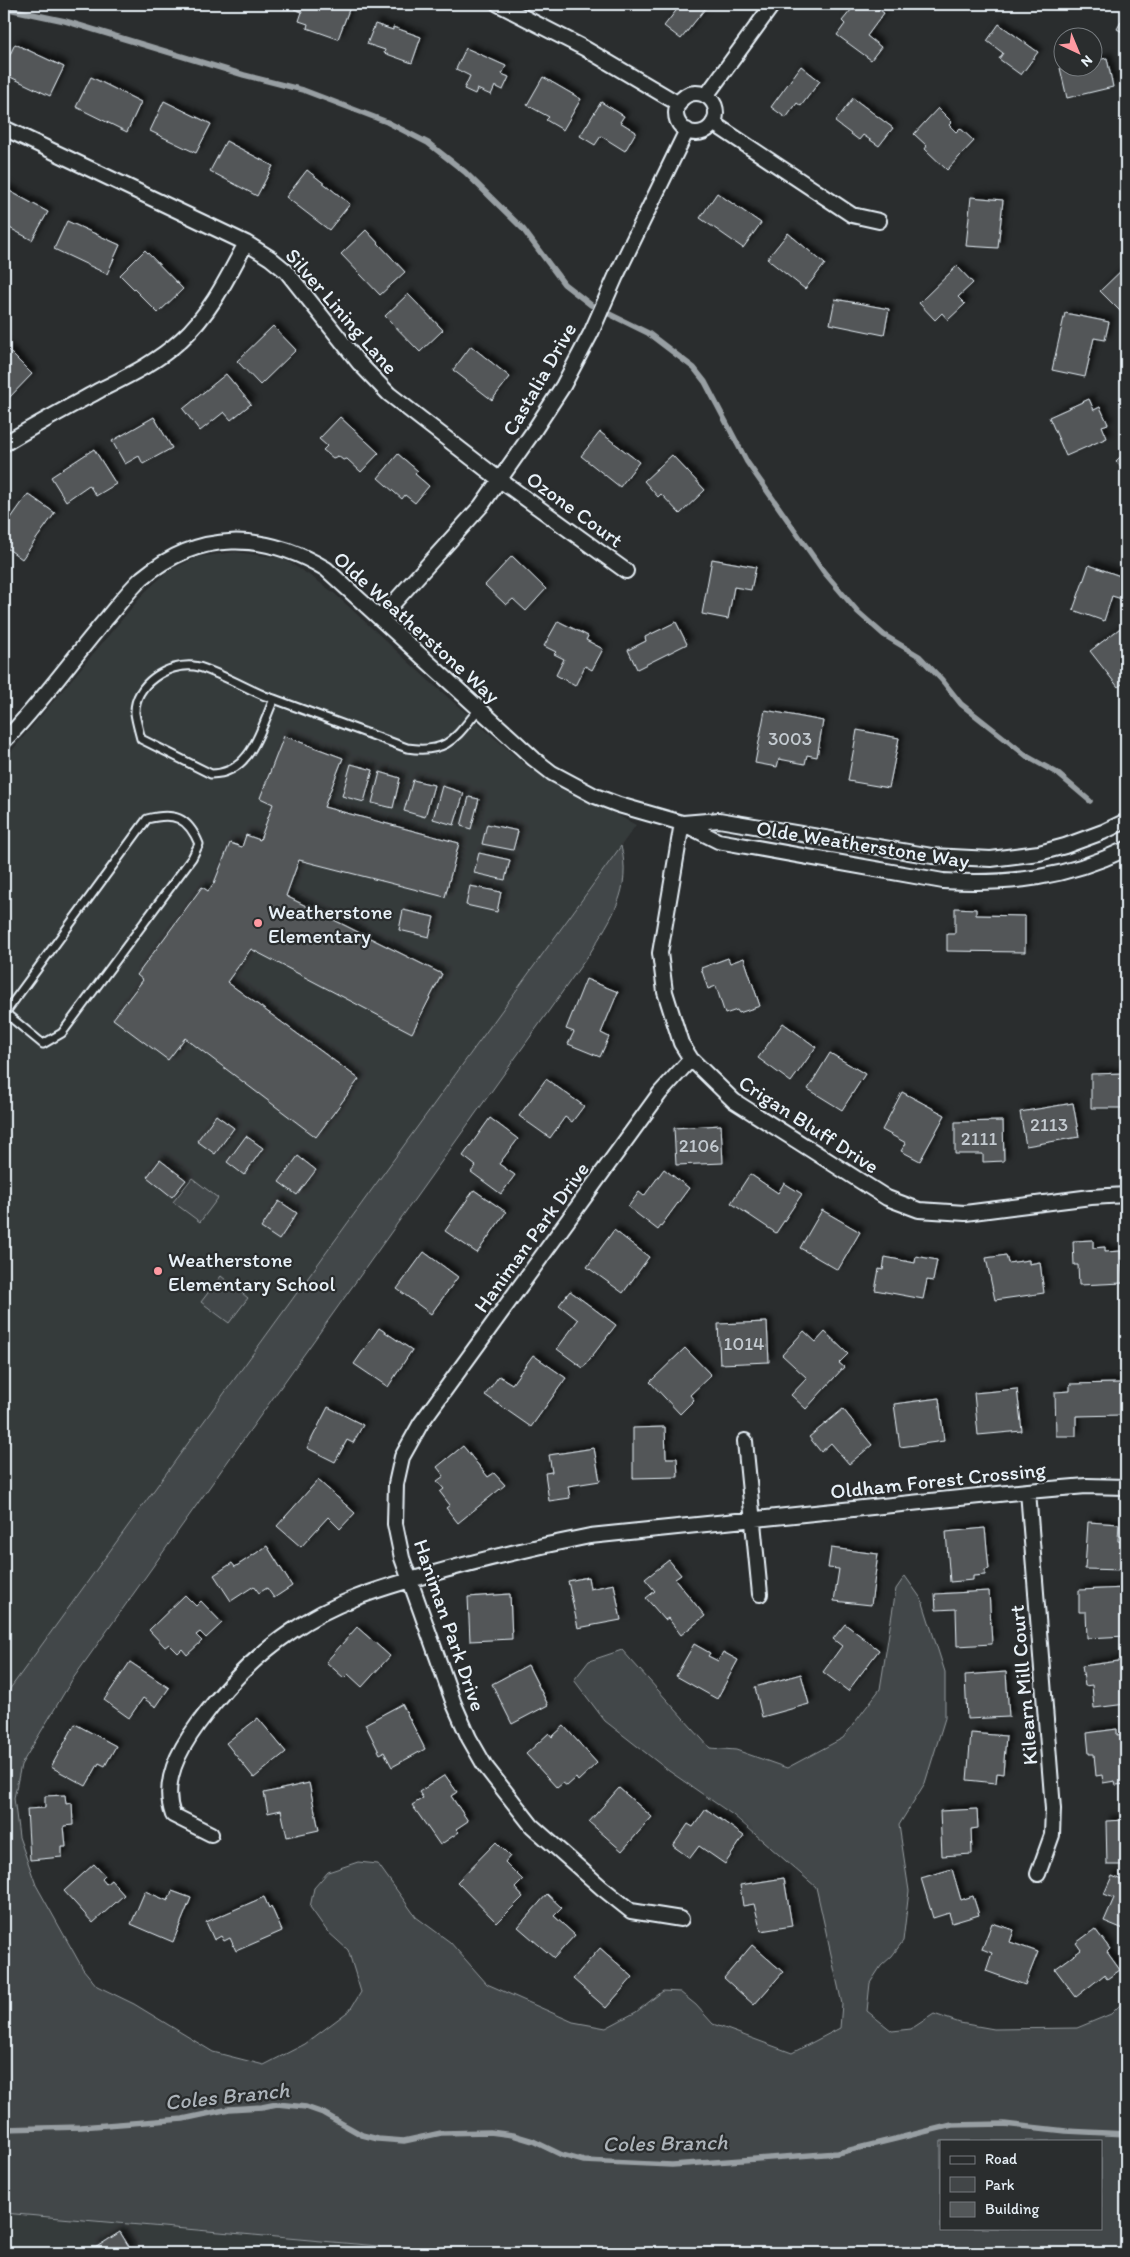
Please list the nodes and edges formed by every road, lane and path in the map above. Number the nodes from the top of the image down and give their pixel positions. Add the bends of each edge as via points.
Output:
1 (498, 4) edge
2 (773, 4) edge
3 (706, 96) junction
4 (679, 104) junction
5 (713, 123) junction
6 (4, 128) edge
7 (687, 130) junction
8 (879, 221) dead end
9 (246, 243) junction
10 (4, 444) edge
11 (500, 480) junction
12 (626, 571) dead end
13 (380, 618) junction
14 (274, 699) junction
15 (479, 709) junction
16 (4, 742) edge
17 (1126, 821) edge
18 (682, 823) junction
19 (1126, 849) edge
20 (4, 1012) edge
21 (691, 1059) junction
22 (1126, 1195) edge
23 (745, 1441) dead end
24 (1126, 1487) edge
25 (1028, 1491) junction
26 (753, 1518) junction
27 (410, 1580) junction
28 (760, 1594) dead end
29 (211, 1834) dead end
30 (1038, 1874) dead end
31 (681, 1919) dead end

1 - 4 street via 569,39
2 - 3 street
3 - 4 street via 688,95
3 - 5 street via 714,105
4 - 7 street via 678,122
5 - 7 street via 698,133
5 - 8 street via 852,215
6 - 9 street, Silver Lining Lane
7 - 11 street, Castalia Drive via 563,386
9 - 10 street via 220,291 181,340 134,373
9 - 11 street, Silver Lining Lane via 286,272 359,363 389,394
11 - 12 street, Ozone Court
11 - 13 street, Castalia Drive via 482,506
13 - 15 street, Olde Weatherstone Way
13 - 16 street, Olde Weatherstone Way via 326,569 294,552 274,545 232,541 196,548 174,556 133,587
14 - 14 lane via 196,666 175,666 157,674 142,692 135,711 141,739 211,774 223,774 235,769 249,755
14 - 15 lane via 407,748 426,751 449,742
15 - 18 street, Olde Weatherstone Way via 534,759 569,783 619,805
17 - 18 street, Olde Weatherstone Way via 1065,846 991,859 932,856 719,820
18 - 19 street, Olde Weatherstone Way via 718,841 943,881 1002,883 1043,878
18 - 21 street, Crigan Bluff Drive via 660,953 665,992 681,1043
20 - 20 lane via 43,1044 62,1033 192,858 199,844 193,830 179,818 163,815 147,820
21 - 22 street, Crigan Bluff Drive via 748,1112 887,1198 919,1210 965,1213
21 - 27 street, Haniman Park Drive via 660,1093 450,1382 402,1456 396,1484 395,1524
23 - 26 street
24 - 25 street, Oldham Forest Crossing via 1086,1486
25 - 26 street, Oldham Forest Crossing
25 - 30 street, Kilearn Mill Court via 1053,1809 1052,1834
26 - 27 street, Oldham Forest Crossing via 590,1536 529,1548
26 - 28 street
27 - 29 street, Oldham Forest Crossing via 351,1599 292,1631 262,1654 214,1702 191,1733 174,1764 168,1802 173,1815
27 - 31 street, Haniman Park Drive via 469,1738 507,1796 532,1826 564,1856 632,1910

